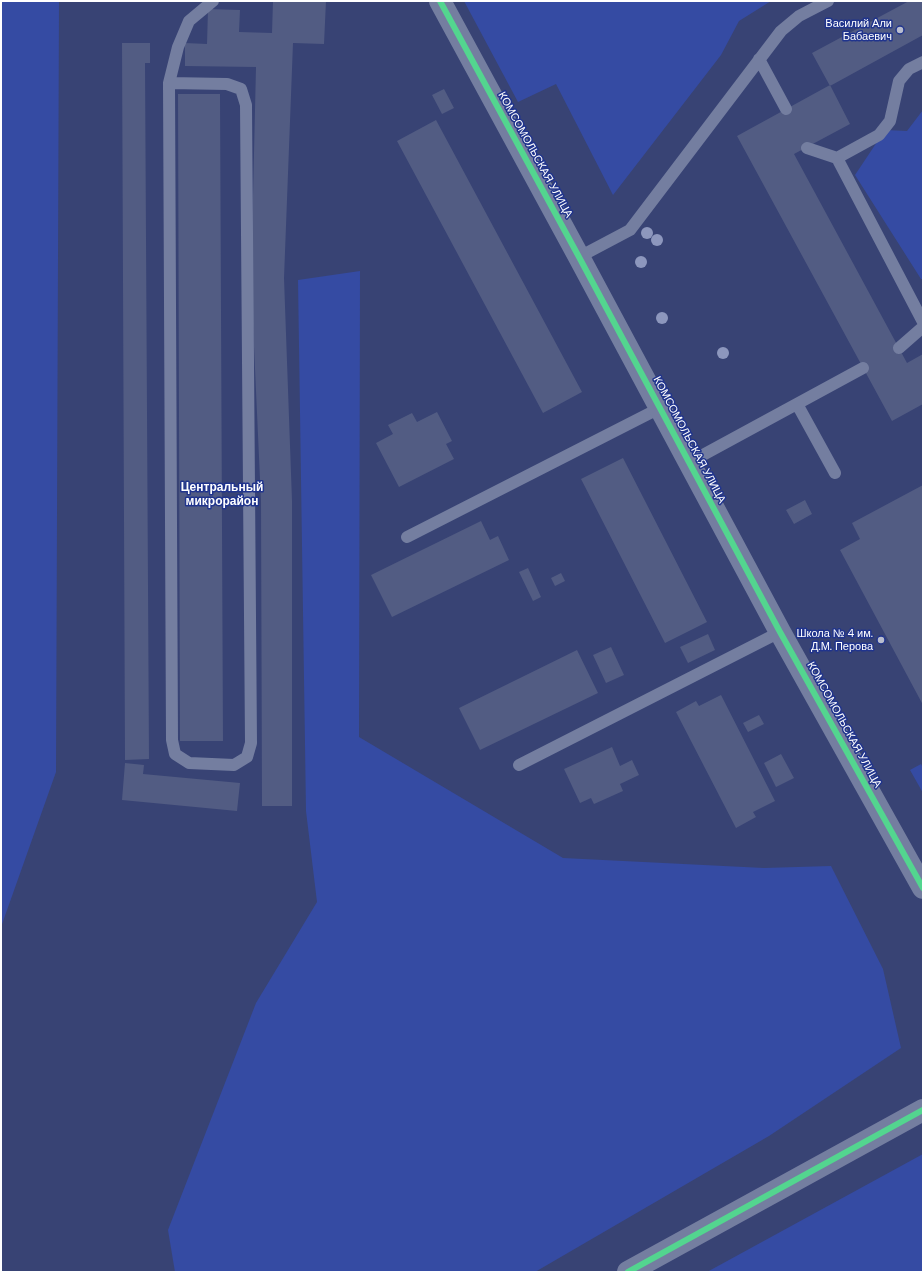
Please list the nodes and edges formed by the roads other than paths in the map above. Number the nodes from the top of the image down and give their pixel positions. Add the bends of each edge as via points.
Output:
1 (213, 1) edge
2 (440, 1) edge
3 (828, 1) edge
4 (759, 59) junction
5 (923, 62) edge
6 (169, 83) junction
7 (786, 109) dead end
8 (807, 148) dead end
9 (837, 158) junction
10 (579, 256) junction
11 (923, 322) edge
12 (923, 328) edge
13 (899, 348) dead end
14 (863, 368) dead end
15 (797, 404) junction
16 (660, 408) junction
17 (690, 462) junction
18 (835, 473) dead end
19 (407, 537) dead end
20 (780, 632) junction
21 (519, 765) dead end
22 (923, 888) edge
23 (923, 1110) edge
24 (628, 1272) edge

1 - 6 lane via 189,21 178,47
2 - 10 street, КОМСОМОЛЬСКАЯ УЛИЦА
3 - 4 lane via 799,16 781,31
4 - 7 lane
4 - 10 lane via 630,230
5 - 9 lane via 909,69 899,81 890,121 879,135
6 - 6 lane via 172,740 175,754 188,763 234,764 247,757 251,743 246,105 241,89 227,84
8 - 9 lane
9 - 11 lane
10 - 16 street, КОМСОМОЛЬСКАЯ УЛИЦА
12 - 13 lane
14 - 15 lane
15 - 17 lane
15 - 18 lane
16 - 17 street, КОМСОМОЛЬСКАЯ УЛИЦА
16 - 19 lane
17 - 20 street, КОМСОМОЛЬСКАЯ УЛИЦА
20 - 21 lane
20 - 22 street, КОМСОМОЛЬСКАЯ УЛИЦА
23 - 24 street

